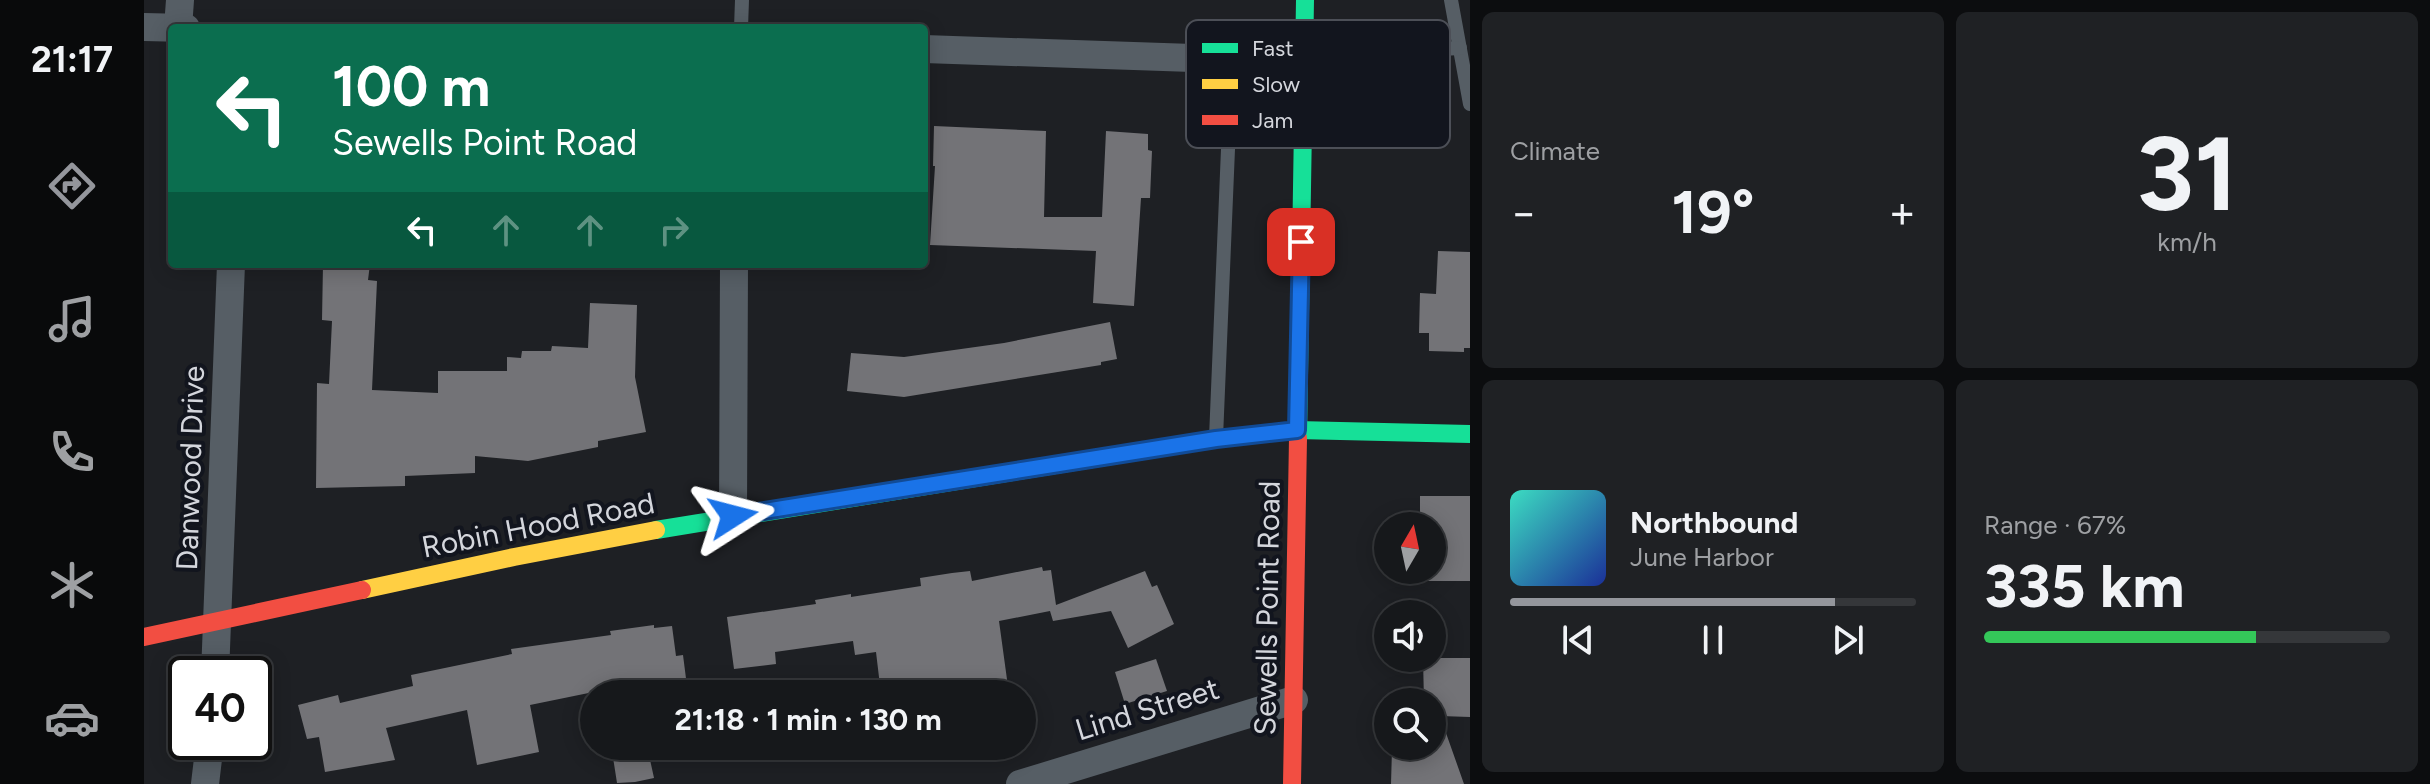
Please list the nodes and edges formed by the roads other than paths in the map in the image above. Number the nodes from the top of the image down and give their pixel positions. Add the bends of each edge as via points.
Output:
1 (180, 0) edge
2 (742, 0) edge
3 (1305, 0) edge
4 (1451, 0) edge
5 (1305, 20) edge
6 (178, 24) edge
7 (741, 24) edge
8 (144, 27) edge
9 (168, 28) edge
10 (1460, 48) junction
11 (928, 49) edge
12 (1450, 49) edge
13 (1186, 58) edge
14 (1470, 104) edge
15 (1228, 148) edge
16 (1302, 148) edge
17 (231, 268) edge
18 (734, 268) edge
19 (1297, 430) junction
20 (1470, 434) edge
21 (1216, 439) junction
22 (733, 516) junction
23 (219, 621) junction
24 (144, 637) edge
25 (216, 656) edge
26 (1294, 700) junction
27 (208, 760) edge
28 (205, 784) edge
29 (1020, 784) edge
30 (1292, 784) edge

1 - 6 street
2 - 7 lane
3 - 5 street, Sewells Point Road
4 - 10 lane
8 - 9 street
10 - 12 lane
10 - 14 lane
11 - 13 street
15 - 21 lane
16 - 19 street, Sewells Point Road
17 - 23 street, Danwood Drive
18 - 22 street
19 - 20 street, Robin Hood Road
19 - 21 street, Robin Hood Road
19 - 26 street, Sewells Point Road
21 - 22 street, Robin Hood Road
22 - 23 street, Robin Hood Road
23 - 24 street, Robin Hood Road
23 - 25 street, Danwood Drive
26 - 29 street, Lind Street
26 - 30 street, Sewells Point Road
27 - 28 street

